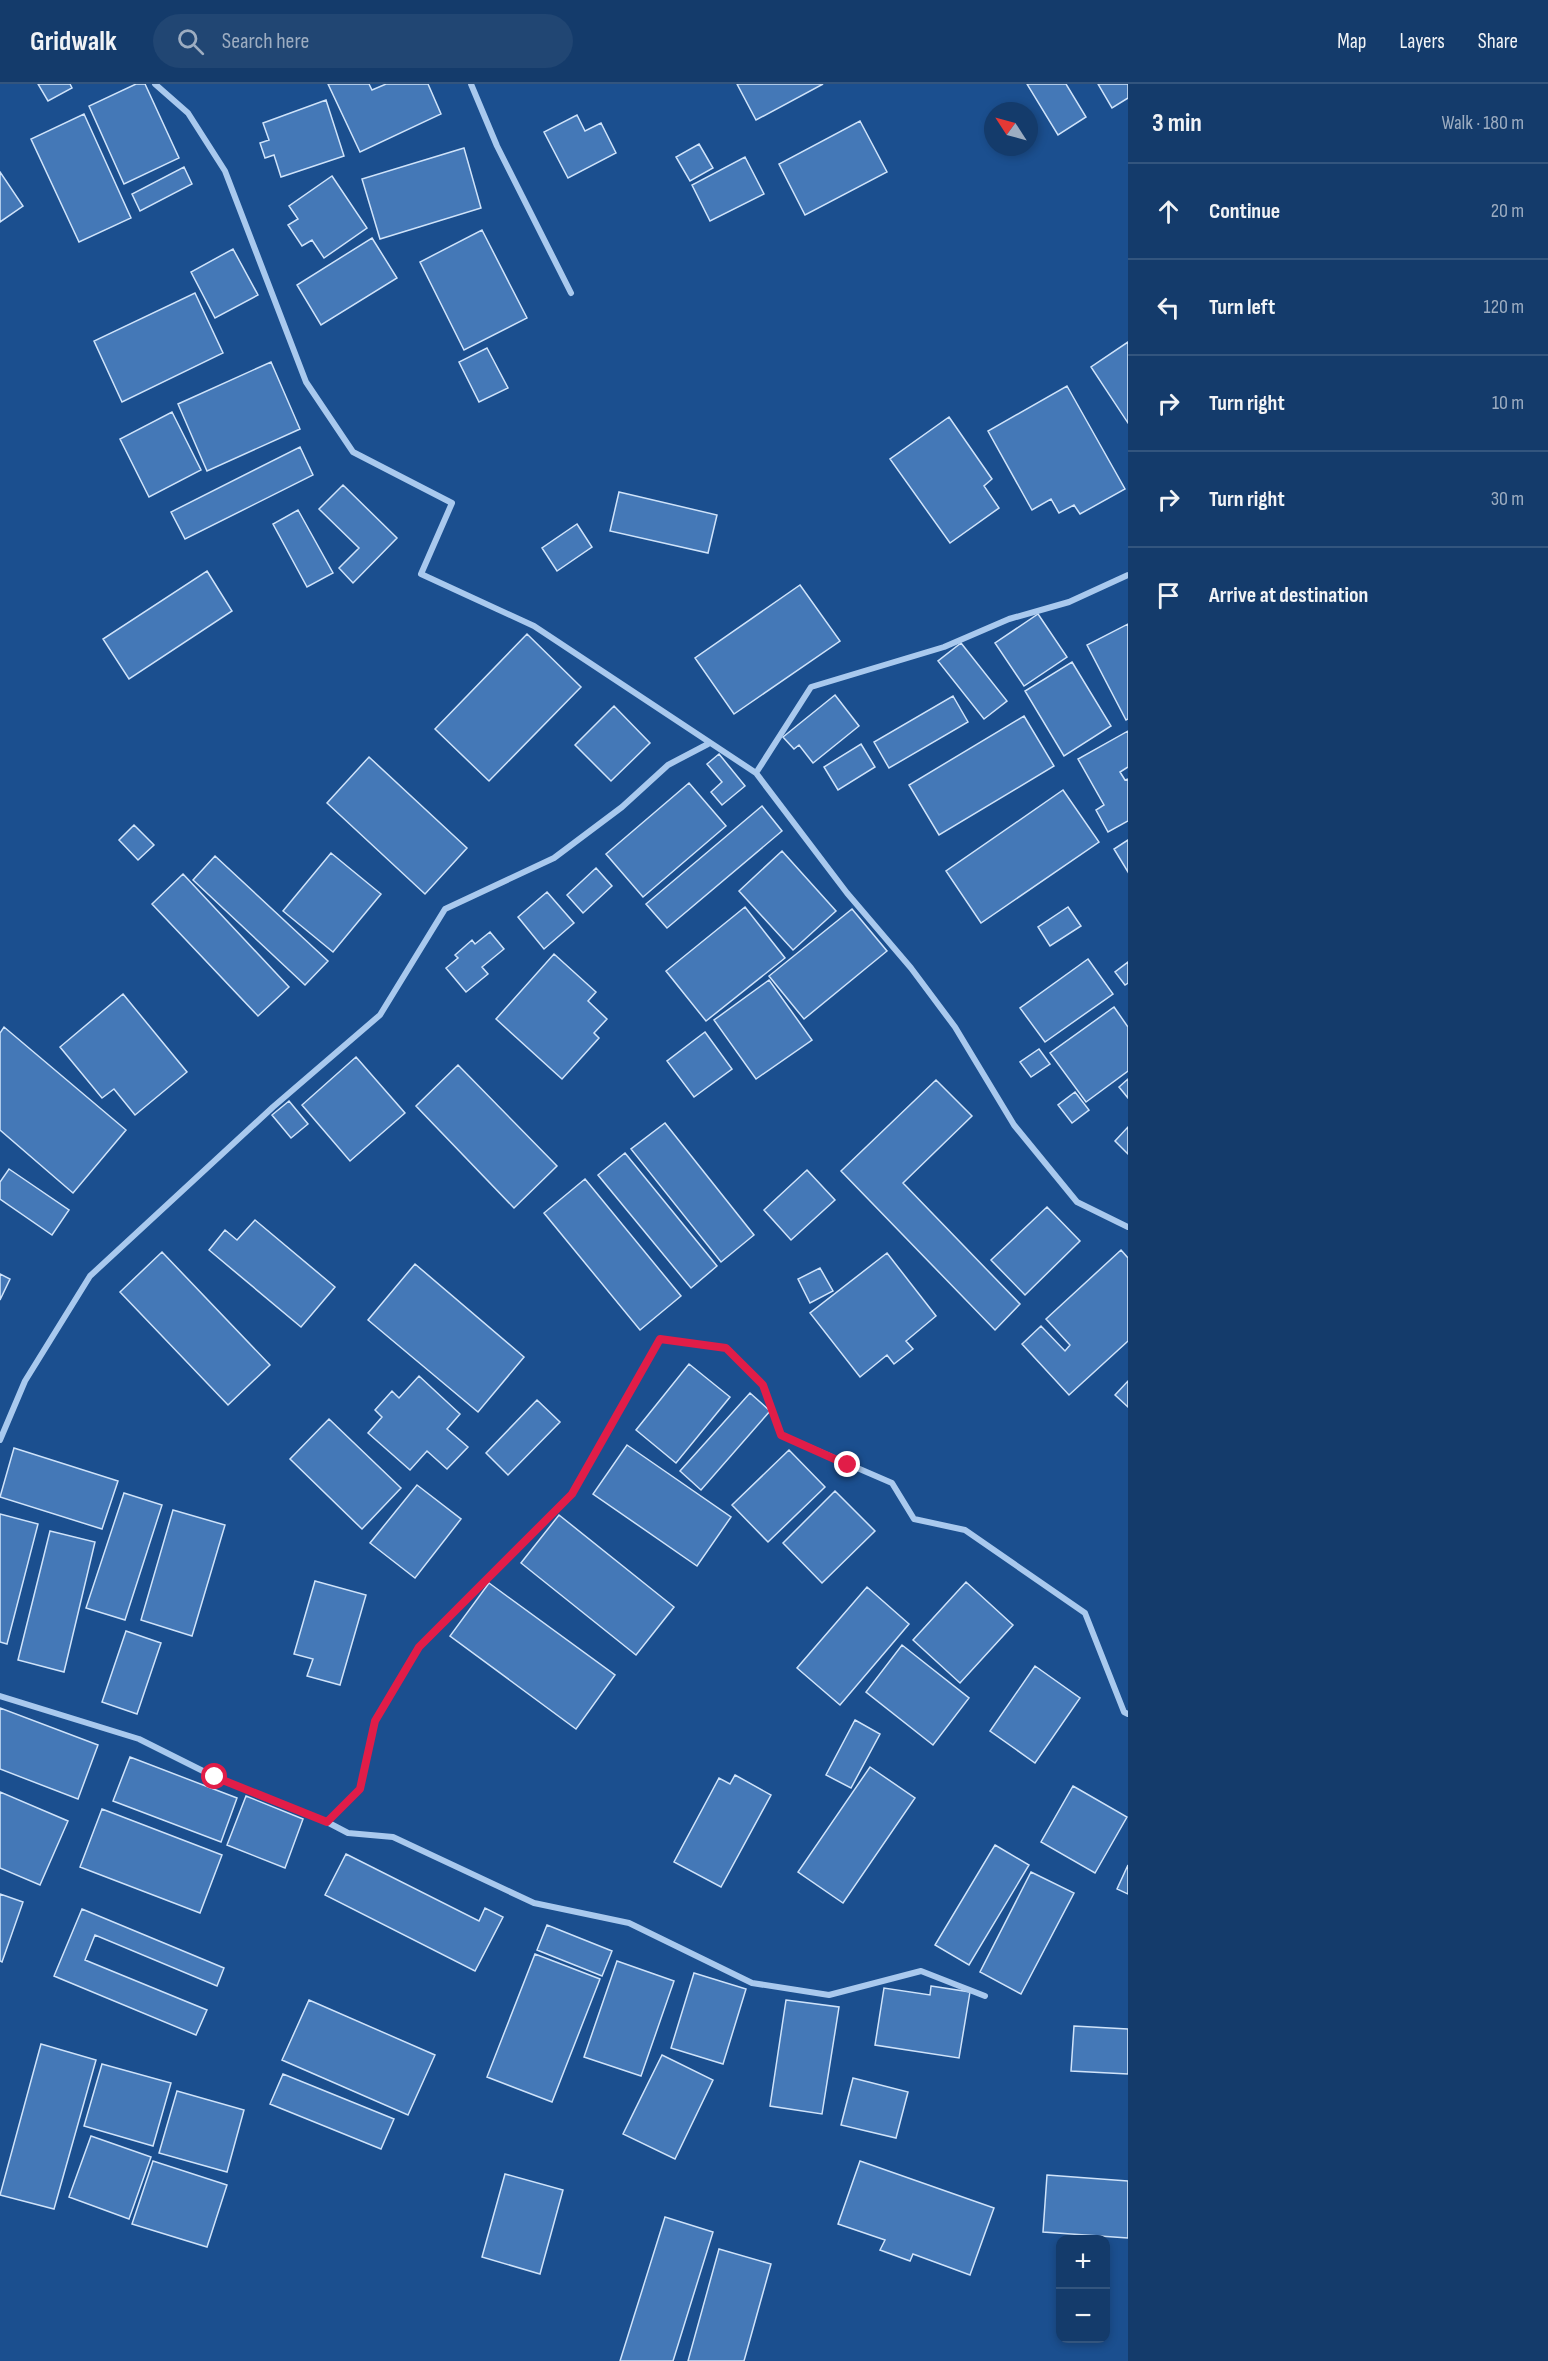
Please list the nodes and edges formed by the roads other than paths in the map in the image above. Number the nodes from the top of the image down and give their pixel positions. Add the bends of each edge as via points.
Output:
1 (155, 84) edge
2 (471, 84) edge
3 (571, 293) dead end
4 (1128, 575) edge
5 (708, 744) junction
6 (756, 773) junction
7 (1128, 1227) edge
8 (0, 1440) edge
9 (0, 1696) edge
10 (1128, 1714) edge
11 (327, 1822) junction
12 (985, 1996) dead end

1 - 5 street via 188,113 225,171 306,382 353,452 452,503 421,574 534,626
2 - 3 street via 497,146
4 - 6 street via 1069,602 1009,620 944,647 811,687
5 - 6 street
5 - 8 street via 668,765 622,807 554,858 445,909 380,1015 273,1107 90,1276 25,1381
6 - 7 street via 955,1027 1014,1125 1077,1202
9 - 11 street via 139,1739 215,1777
10 - 11 street via 1084,1613 965,1530 914,1519 892,1483 781,1435 763,1385 726,1348 660,1339 572,1494 419,1647 375,1721 360,1789
11 - 12 street via 348,1833 393,1838 534,1903 629,1923 752,1983 829,1995 921,1971

